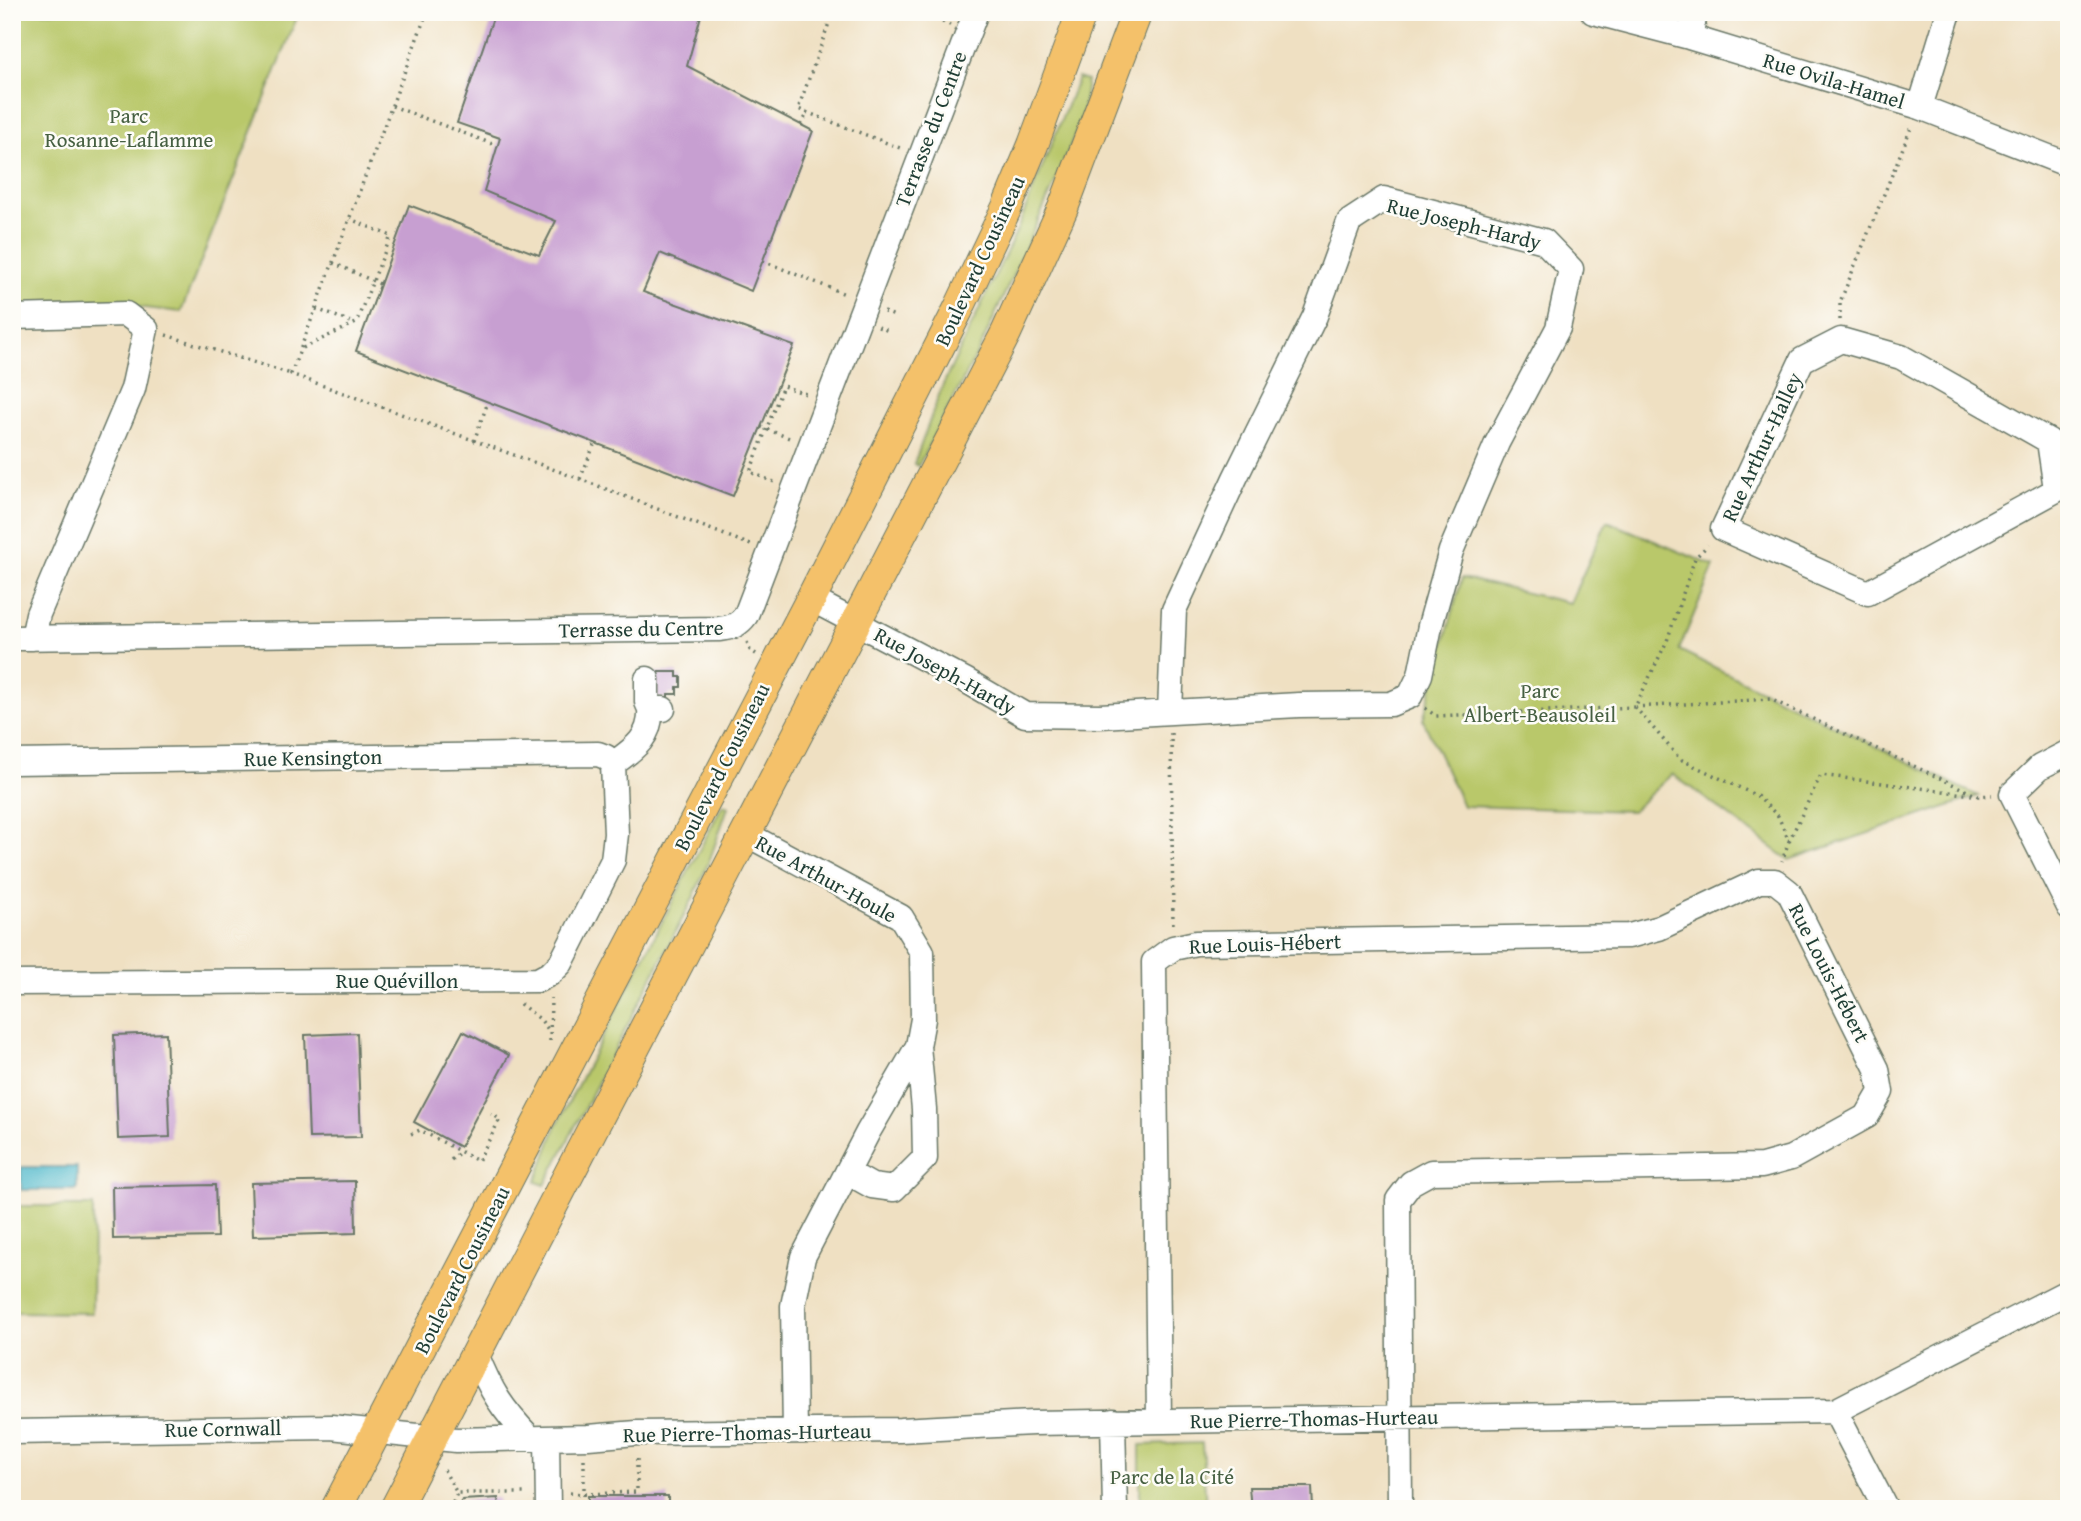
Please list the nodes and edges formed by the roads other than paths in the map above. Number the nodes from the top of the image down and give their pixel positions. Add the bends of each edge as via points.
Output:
1 (976, 12) edge
2 (1083, 12) edge
3 (1137, 12) edge
4 (1593, 12) edge
5 (1696, 12) edge
6 (1949, 12) edge
7 (1689, 37) junction
8 (1920, 107) junction
9 (2069, 165) edge
10 (12, 317) edge
11 (2062, 486) edge
12 (811, 600) junction
13 (856, 623) junction
14 (22, 638) edge
15 (647, 679) dead end
16 (1170, 712) junction
17 (2069, 752) edge
18 (12, 762) edge
19 (612, 762) junction
20 (746, 834) junction
21 (2069, 907) edge
22 (12, 983) edge
23 (918, 1046) junction
24 (846, 1172) junction
25 (2069, 1291) edge
26 (475, 1354) junction
27 (1835, 1410) junction
28 (1400, 1418) junction
29 (1113, 1421) junction
30 (1158, 1421) junction
31 (378, 1431) junction
32 (12, 1432) edge
33 (795, 1432) junction
34 (433, 1437) junction
35 (539, 1438) junction
36 (548, 1498) edge
37 (336, 1509) edge
38 (395, 1509) edge
39 (1115, 1509) edge
40 (1400, 1509) edge
41 (1886, 1509) edge

1 - 14 street, Terrasse du Centre via 740,623 719,629
2 - 12 main road, Boulevard Cousineau via 993,237
3 - 13 main road via 1042,257
4 - 7 street, Rue Ovila-Hamel
5 - 7 street
6 - 8 street
7 - 8 street, Rue Ovila-Hamel
8 - 9 street, Rue Ovila-Hamel
10 - 14 street via 126,313 146,329 133,390 38,614
11 - 11 street, Rue Arthur-Halley via 2049,440 1901,357 1841,340 1802,360 1723,529 1868,593
12 - 13 street, Rue Joseph-Hardy
12 - 31 main road, Boulevard Cousineau
13 - 16 street, Rue Joseph-Hardy via 1025,715
13 - 20 main road
15 - 19 street via 647,702 656,709 649,727 636,747
16 - 16 street, Rue Joseph-Hardy via 1391,704 1410,696 1420,675 1451,551 1497,443 1558,328 1571,269 1544,241 1384,199 1349,222 1315,316 1174,610
17 - 21 street via 2040,767 2012,794
18 - 19 street, Rue Kensington via 591,754
19 - 22 street, Rue Quévillon via 613,860 561,963 538,980
20 - 23 street, Rue Arthur-Houle via 901,916 922,952 923,1019
20 - 26 main road
23 - 24 street, Rue Arthur-Houle
23 - 24 street, Rue Arthur-Houle via 925,1158 894,1189 872,1186
24 - 33 street, Rue Arthur-Houle via 803,1257 793,1306
25 - 27 street, Rue Pierre-Thomas-Hurteau
26 - 34 main road
26 - 35 street via 494,1396
27 - 28 street, Rue Pierre-Thomas-Hurteau
27 - 41 street
28 - 30 street, Rue Pierre-Thomas-Hurteau
28 - 30 street, Rue Louis-Hébert via 1398,1200 1411,1183 1431,1172 1762,1166 1791,1158 1867,1116 1881,1093 1877,1069 1789,892 1775,881 1759,881 1659,928 1629,936 1196,943 1173,948 1154,962
28 - 40 street, Rue Louis-Hébert
29 - 30 street, Rue Pierre-Thomas-Hurteau
29 - 33 street, Rue Pierre-Thomas-Hurteau
29 - 39 street
31 - 32 street, Rue Cornwall via 331,1427
31 - 34 street, Rue Cornwall
31 - 37 main road, Boulevard Cousineau
33 - 35 street, Rue Pierre-Thomas-Hurteau
34 - 35 street, Rue Pierre-Thomas-Hurteau
34 - 38 main road
35 - 36 street

